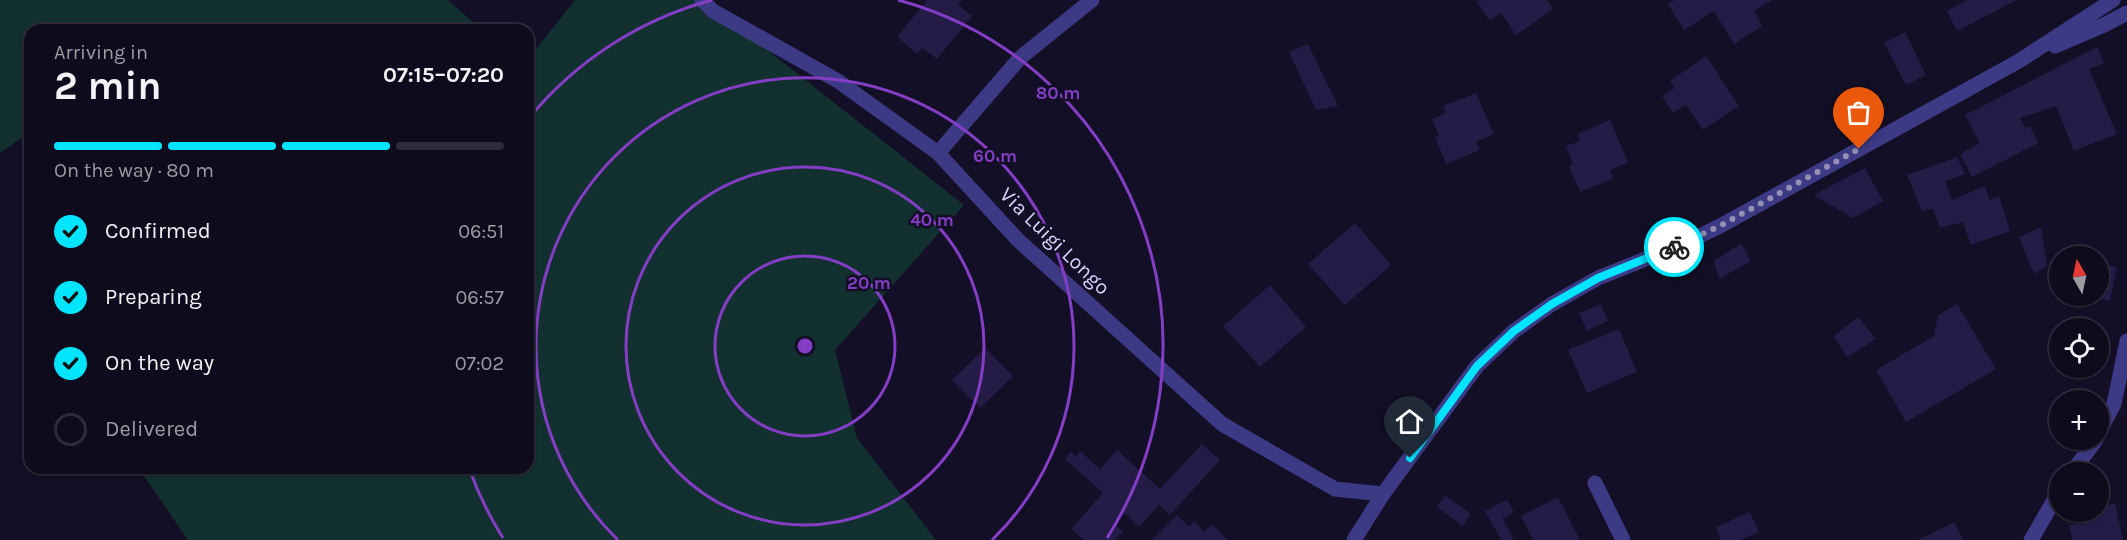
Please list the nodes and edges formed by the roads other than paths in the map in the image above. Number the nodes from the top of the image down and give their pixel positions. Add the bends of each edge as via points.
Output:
1 (702, 0) edge
2 (1092, 0) edge
3 (2113, 0) edge
4 (2127, 13) edge
5 (2019, 61) junction
6 (938, 153) junction
7 (2127, 341) edge
8 (2109, 413) edge
9 (1595, 483) dead end
10 (1383, 494) junction
11 (2049, 509) edge
12 (1353, 540) edge
13 (1623, 540) edge
14 (2031, 540) edge

1 - 6 street, Via Luigi Longo via 713,11 838,81
2 - 6 street via 1020,58
3 - 5 street
4 - 5 street
5 - 10 street via 1720,226 1598,278 1552,304 1514,331 1477,366
6 - 10 street, Via Luigi Longo via 1017,240 1222,424 1335,489
7 - 8 street
9 - 13 street
10 - 12 street
11 - 14 street

